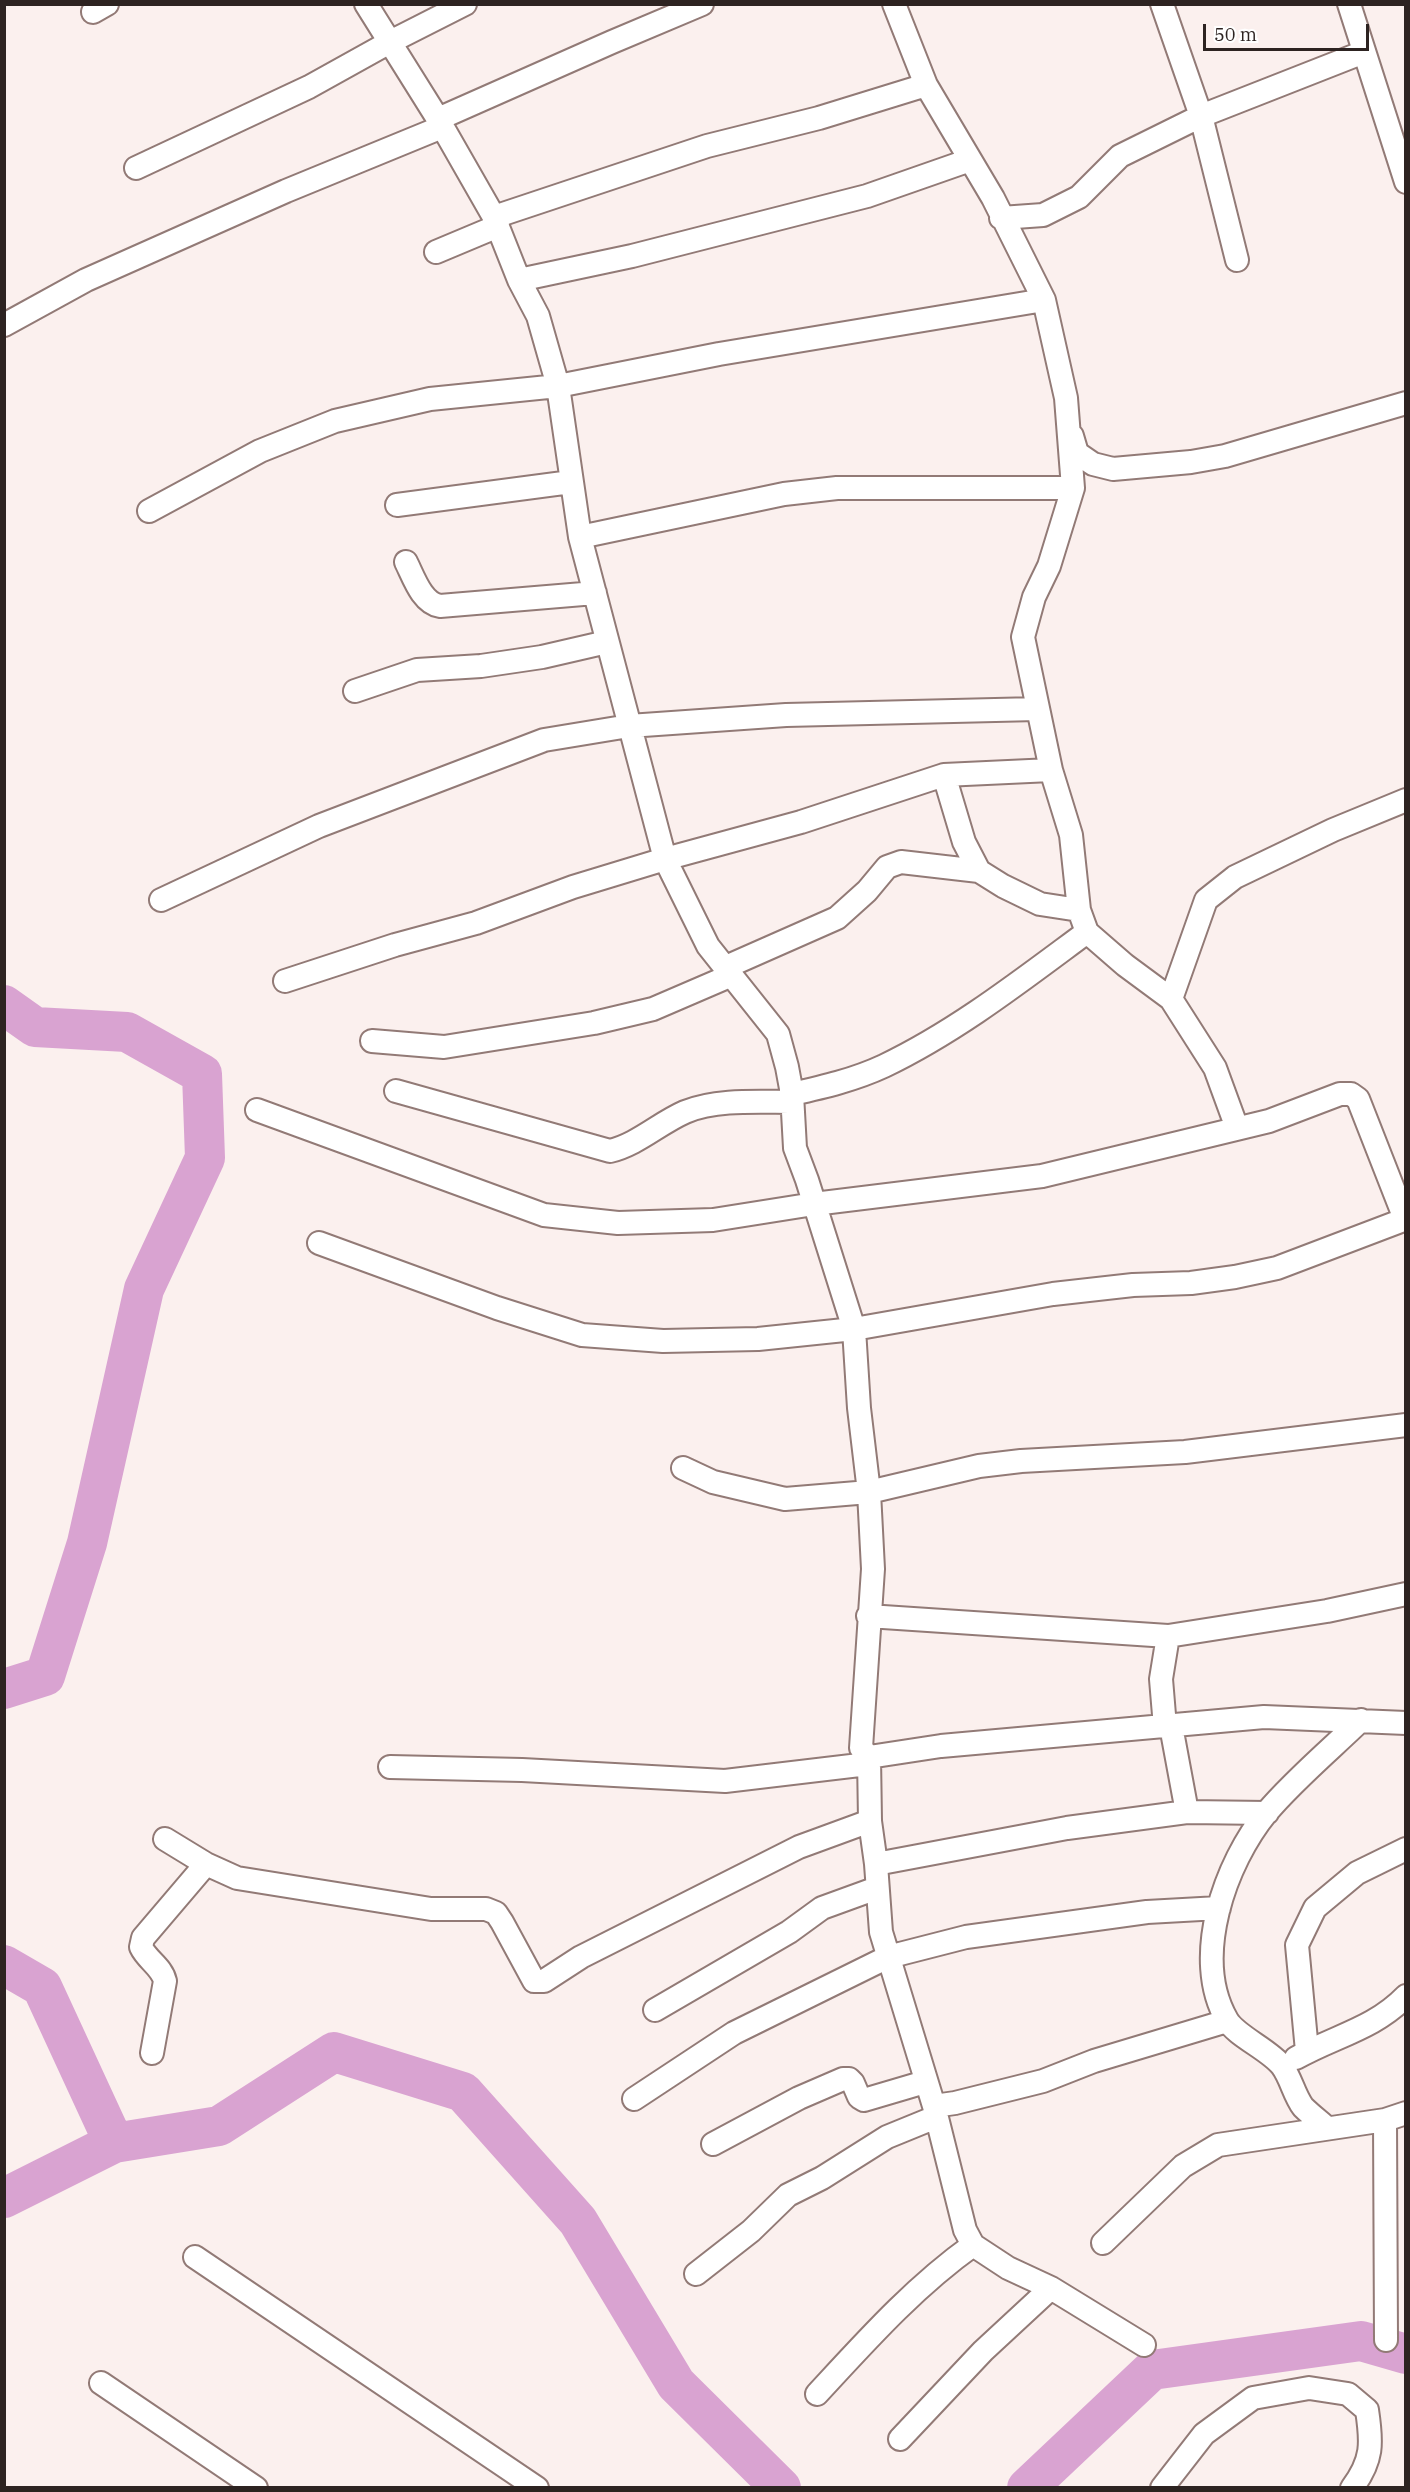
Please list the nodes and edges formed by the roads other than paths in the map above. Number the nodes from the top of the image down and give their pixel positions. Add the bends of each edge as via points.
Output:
1 (366, 4) edge
2 (465, 4) edge
3 (702, 4) edge
4 (894, 4) edge
5 (1162, 4) edge
6 (1349, 4) edge
7 (390, 42) junction
8 (1364, 52) junction
9 (926, 85) junction
10 (1201, 116) junction
11 (440, 123) junction
12 (1401, 152) edge
13 (970, 160) junction
14 (136, 168) dead end
15 (1406, 182) edge
16 (1001, 218) junction
17 (496, 222) junction
18 (436, 252) dead end
19 (1237, 260) dead end
20 (519, 280) junction
21 (1044, 300) junction
22 (4, 325) edge
23 (558, 386) junction
24 (1406, 403) edge
25 (1068, 424) junction
26 (571, 482) junction
27 (1073, 488) junction
28 (397, 505) dead end
29 (149, 511) dead end
30 (580, 537) junction
31 (406, 562) dead end
32 (594, 593) junction
33 (607, 642) junction
34 (355, 691) dead end
35 (1037, 709) junction
36 (629, 726) junction
37 (1051, 770) junction
38 (944, 775) junction
39 (1406, 800) edge
40 (665, 859) junction
41 (979, 871) junction
42 (161, 900) dead end
43 (1079, 910) junction
44 (1087, 932) junction
45 (729, 971) junction
46 (285, 981) dead end
47 (1171, 999) junction
48 (372, 1041) dead end
49 (396, 1091) dead end
50 (792, 1098) junction
51 (257, 1110) dead end
52 (1238, 1128) junction
53 (814, 1204) junction
54 (1405, 1219) edge
55 (319, 1243) dead end
56 (854, 1329) junction
57 (1406, 1425) edge
58 (683, 1468) dead end
59 (869, 1492) junction
60 (1406, 1594) edge
61 (868, 1616) junction
62 (1168, 1636) junction
63 (1361, 1720) junction
64 (1406, 1723) edge
65 (1168, 1726) junction
66 (868, 1760) junction
67 (390, 1767) dead end
68 (1187, 1812) junction
69 (1267, 1812) junction
70 (870, 1821) junction
71 (165, 1839) dead end
72 (1406, 1849) edge
73 (206, 1864) junction
74 (876, 1864) junction
75 (877, 1888) junction
76 (1219, 1908) junction
77 (888, 1958) junction
78 (1400, 2008) edge
79 (656, 2010) dead end
80 (1227, 2021) junction
81 (1307, 2051) junction
82 (152, 2054) dead end
83 (1282, 2066) junction
84 (926, 2082) junction
85 (634, 2099) dead end
86 (935, 2112) junction
87 (1395, 2116) edge
88 (1327, 2128) junction
89 (712, 2144) dead end
90 (1103, 2242) dead end
91 (973, 2245) junction
92 (195, 2256) dead end
93 (696, 2274) dead end
94 (1051, 2288) junction
95 (1386, 2340) dead end
96 (1144, 2345) dead end
97 (101, 2383) dead end
98 (817, 2394) dead end
99 (900, 2439) dead end
100 (256, 2487) edge
101 (537, 2487) edge
102 (1162, 2487) edge
103 (1352, 2487) edge

1 - 7 street
2 - 7 street
3 - 11 street
4 - 9 street
5 - 10 street
6 - 8 street
7 - 11 street
7 - 14 street via 309,87
8 - 10 street
8 - 12 street
9 - 13 street
9 - 17 street via 819,118 707,146
10 - 16 street via 1120,156 1079,197 1043,215
10 - 19 street
11 - 17 street
11 - 22 street via 86,280
12 - 15 street
13 - 16 street
13 - 20 street via 867,196 632,256
16 - 21 street
17 - 18 street
17 - 20 street
20 - 23 street via 538,316
21 - 23 street via 719,354
21 - 25 street
23 - 26 street
23 - 29 street via 430,399 334,421 260,451
24 - 25 street via 1225,456 1113,469 1093,465 1077,453
25 - 27 street
26 - 28 street
26 - 30 street
27 - 30 street via 837,488 784,494
27 - 35 street via 1023,637
30 - 32 street
31 - 32 street via 432,605
32 - 33 street
33 - 34 street via 481,666 417,670
33 - 36 street
35 - 36 street via 786,715
35 - 37 street
36 - 40 street
36 - 42 street via 544,740 319,826
37 - 38 street
37 - 43 street via 1071,835
38 - 40 street via 801,822
38 - 41 street via 964,842
39 - 47 street via 1235,877 1206,900
40 - 45 street via 708,946
40 - 46 street via 476,923
41 - 43 street via 1040,904
41 - 45 street via 901,862 888,867 837,918
43 - 44 street
44 - 47 street
44 - 50 street via 1000,997 884,1066
45 - 48 street via 653,1009 594,1023 444,1047
45 - 50 street via 777,1034
47 - 52 street via 1215,1068
49 - 50 street via 610,1151 626,1147 700,1107
50 - 53 street via 795,1148
51 - 53 street via 544,1215 618,1223 713,1220
52 - 53 street via 1042,1176
52 - 54 street via 1351,1094 1358,1099
53 - 56 street
54 - 56 street via 1277,1268 1236,1277 1053,1294
55 - 56 street via 582,1335 675,1341 758,1339
56 - 59 street
57 - 59 street via 1185,1452 979,1466
58 - 59 street via 712,1482 785,1499
59 - 61 street via 873,1569
60 - 62 street via 1328,1611
61 - 62 street
61 - 66 street via 861,1748
62 - 65 street via 1161,1679
63 - 64 street
63 - 65 street via 1264,1717
63 - 69 street
65 - 66 street via 941,1746
65 - 68 street
66 - 67 street via 725,1781
66 - 70 street
68 - 69 street
68 - 74 street via 1067,1828
69 - 76 street via 1238,1856
70 - 73 street via 800,1847 712,1890 581,1957 544,1981 534,1980 496,1913 486,1909 431,1910 302,1890 237,1878
70 - 74 street
71 - 73 street
72 - 81 street via 1357,1873 1315,1908 1297,1945
73 - 82 street via 143,1938 144,1955 163,1973 165,1981
74 - 75 street
75 - 77 street
75 - 79 street via 822,1908 789,1932
76 - 77 street via 1147,1912 966,1937
76 - 80 street via 1211,1961 1214,1988
77 - 84 street
77 - 85 street via 734,2033
78 - 81 street
80 - 83 street
80 - 86 street
81 - 83 street
83 - 88 street via 1302,2106
84 - 86 street
84 - 89 street via 864,2100 853,2083 843,2079
86 - 91 street
86 - 93 street via 788,2195 751,2231
87 - 88 street
87 - 95 street
88 - 90 street via 1218,2145 1183,2166
91 - 94 street via 1008,2268
91 - 98 street via 897,2308
92 - 101 street
94 - 96 street
94 - 99 street via 983,2351
97 - 100 street
102 - 103 street via 1204,2434 1253,2398 1309,2388 1348,2394 1367,2410 1372,2441 1363,2473

